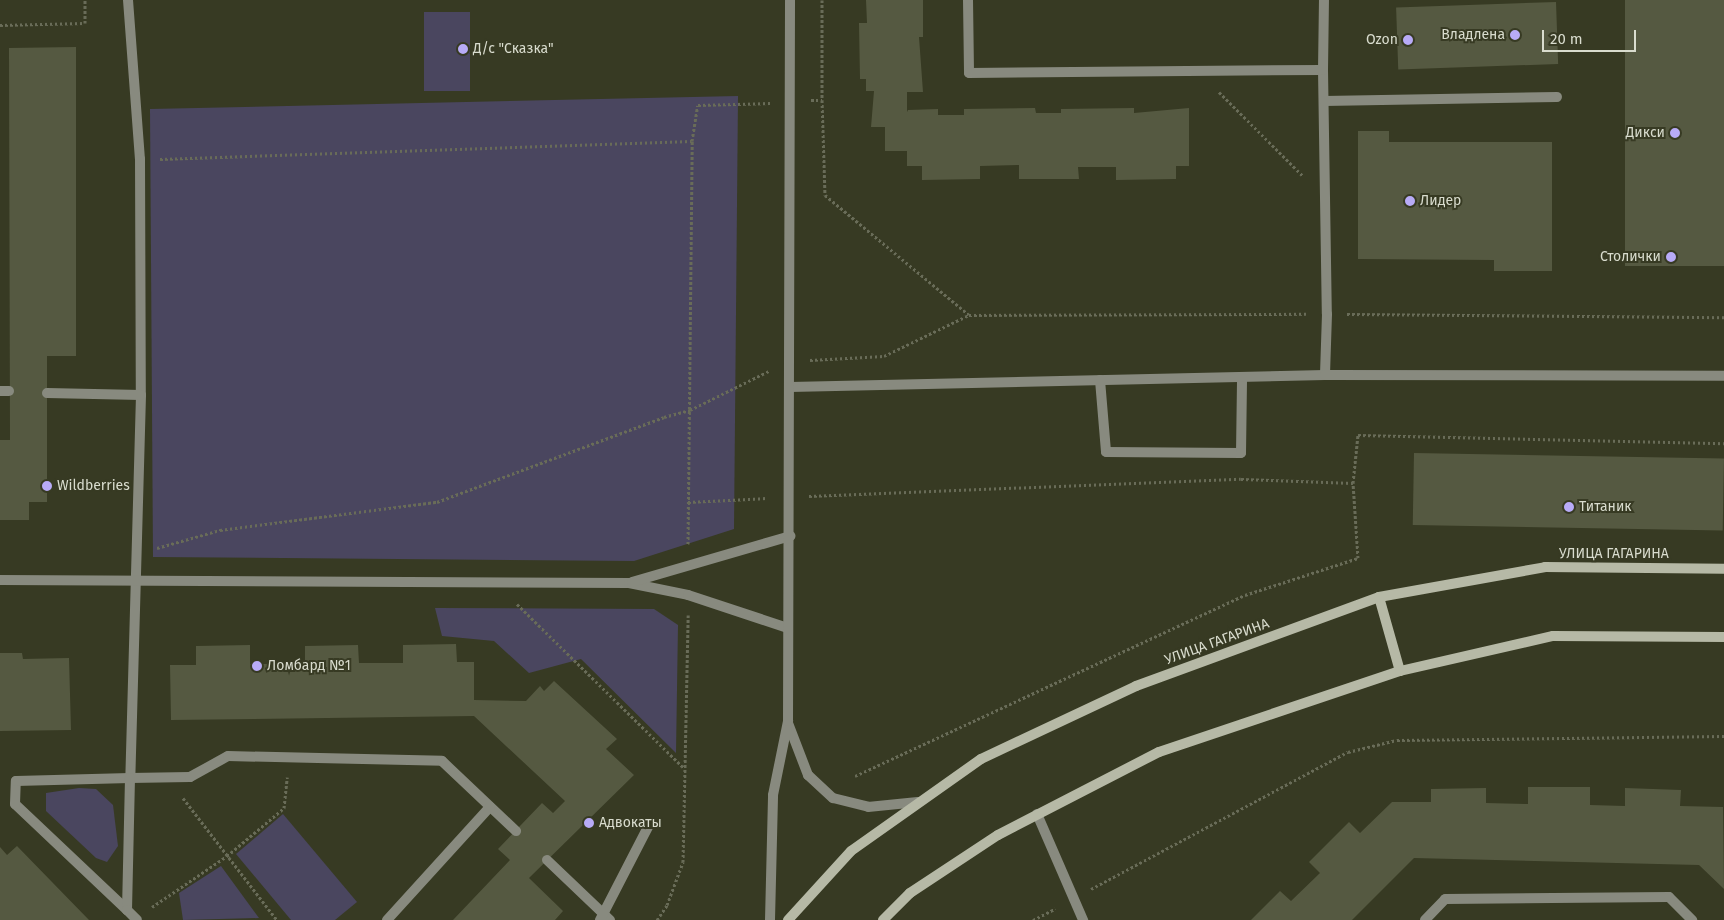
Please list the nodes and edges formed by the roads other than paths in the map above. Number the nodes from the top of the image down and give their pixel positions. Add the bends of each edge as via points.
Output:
1 (128, 0) edge
2 (790, 0) edge
3 (968, 0) edge
4 (1324, 0) edge
5 (1323, 70) junction
6 (1557, 97) dead end
7 (1324, 101) junction
8 (1325, 375) junction
9 (1724, 376) edge
10 (1242, 377) junction
11 (1100, 380) junction
12 (790, 387) junction
13 (47, 392) dead end
14 (141, 395) junction
15 (790, 536) junction
16 (1724, 569) edge
17 (0, 580) edge
18 (136, 581) junction
19 (629, 583) junction
20 (1379, 597) junction
21 (788, 628) junction
22 (1724, 637) edge
23 (1400, 671) junction
24 (788, 721) junction
25 (130, 778) junction
26 (918, 802) junction
27 (490, 807) junction
28 (1037, 814) junction
29 (649, 825) dead end
30 (516, 831) dead end
31 (547, 860) dead end
32 (127, 910) junction
33 (605, 918) edge
34 (136, 919) edge
35 (387, 920) edge
36 (770, 920) edge
37 (788, 920) edge
38 (883, 920) edge
39 (1083, 920) edge
40 (1424, 920) edge
41 (1692, 920) edge

1 - 14 street via 140,159
2 - 12 street
3 - 5 street via 968,73
4 - 5 street
5 - 7 street
6 - 7 street
7 - 8 street
8 - 9 street
8 - 10 street
10 - 11 street
10 - 11 street via 1241,454 1106,452
11 - 12 street
12 - 15 street
13 - 14 street
14 - 18 street
15 - 19 street
15 - 21 street
16 - 20 main road, УЛИЦА ГАГАРИНА via 1545,568
17 - 18 street
18 - 19 street
18 - 25 street
19 - 21 street via 688,595
20 - 23 main road
20 - 26 main road, УЛИЦА ГАГАРИНА via 1136,686 982,759
21 - 24 street
22 - 23 main road via 1553,636
23 - 28 main road via 1159,752
24 - 26 street via 808,775 833,798 868,807
24 - 36 street via 773,795
25 - 27 street via 190,776 228,756 442,761
25 - 32 street
25 - 32 street via 16,781 15,804
26 - 37 main road, УЛИЦА ГАГАРИНА via 851,851
27 - 30 street
27 - 35 street
28 - 38 main road via 998,835 910,893
28 - 39 street
29 - 33 street
31 - 33 street
32 - 34 street
40 - 41 street via 1445,899 1669,897

